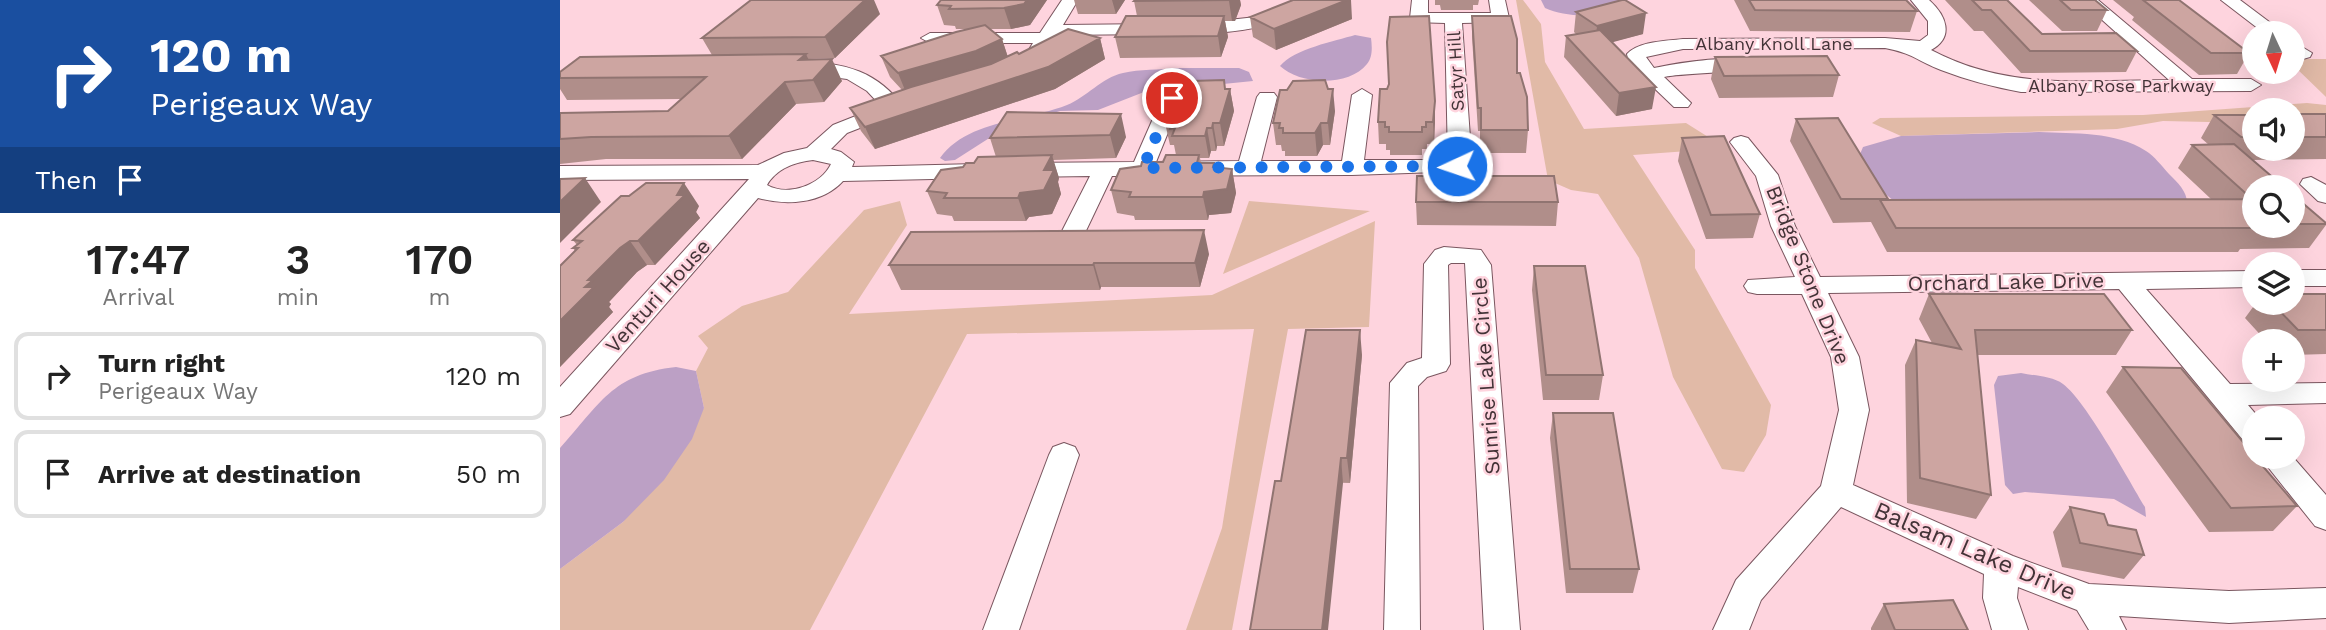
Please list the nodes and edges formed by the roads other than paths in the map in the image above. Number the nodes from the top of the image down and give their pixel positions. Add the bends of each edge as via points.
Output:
1 (1070, 0) edge
2 (1318, 0) edge
3 (1420, 0) edge
4 (1497, 0) edge
5 (1919, 0) edge
6 (2088, 0) edge
7 (2229, 0) edge
8 (1452, 19) junction
9 (2258, 21) edge
10 (1048, 34) junction
11 (930, 38) edge
12 (1829, 44) junction
13 (1914, 48) junction
14 (1802, 64) edge
15 (1771, 65) edge
16 (780, 68) edge
17 (1001, 74) edge
18 (1652, 74) junction
19 (2251, 85) dead end
20 (2188, 86) junction
21 (1362, 95) dead end
22 (1267, 97) dead end
23 (1172, 98) edge
24 (918, 100) edge
25 (1681, 103) dead end
26 (894, 108) junction
27 (1741, 142) dead end
28 (814, 153) junction
29 (1457, 166) joint
30 (1105, 168) junction
31 (1143, 168) junction
32 (1248, 168) junction
33 (1352, 168) junction
34 (661, 172) junction
35 (560, 173) edge
36 (840, 174) junction
37 (760, 179) junction
38 (640, 191) edge
39 (1045, 237) edge
40 (1071, 237) junction
41 (1099, 237) edge
42 (2305, 278) edge
43 (2326, 278) edge
44 (2242, 279) edge
45 (2125, 280) junction
46 (1809, 285) junction
47 (1757, 286) dead end
48 (2326, 393) edge
49 (2223, 395) junction
50 (560, 406) edge
51 (2242, 418) edge
52 (1064, 455) dead end
53 (2285, 469) edge
54 (1836, 491) junction
55 (2326, 517) edge
56 (2001, 566) junction
57 (2090, 599) junction
58 (2326, 603) edge
59 (2237, 618) edge
60 (1001, 630) edge
61 (1402, 630) edge
62 (1502, 630) edge
63 (1731, 630) edge
64 (2010, 630) edge
65 (2108, 630) edge

1 - 10 street
2 - 10 street via 1286,16 1232,29
3 - 8 street via 1419,19
4 - 8 street via 1500,18
5 - 13 street via 1938,22 1939,33 1923,47
6 - 20 street
7 - 9 street
8 - 29 street, Satyr Hill
10 - 11 street
10 - 17 street via 1032,60
12 - 13 street, Albany Knoll Lane via 1885,43
12 - 14 street via 1822,55
12 - 18 street, Albany Knoll Lane via 1683,44 1636,54 1639,64
13 - 20 street, Albany Rose Parkway via 1945,65 2021,86
15 - 18 street via 1685,67
16 - 26 street via 836,67 874,84
18 - 25 street
19 - 20 street, Albany Rose Parkway
21 - 33 street
22 - 32 street
23 - 31 street
24 - 26 street
26 - 28 street via 840,129
27 - 46 street, Bridge Stone Drive via 1767,175
28 - 36 street via 833,155 843,162
28 - 37 street via 786,160
29 - 33 street
30 - 31 street
30 - 36 street
30 - 40 street
31 - 32 street
32 - 33 street
34 - 35 street
34 - 37 street
34 - 38 street
36 - 37 street via 817,189 785,197 761,192
37 - 50 street, Venturi House
39 - 40 street
40 - 41 street
42 - 43 street
44 - 45 street, Orchard Lake Drive
45 - 46 street, Orchard Lake Drive
45 - 49 street
46 - 47 street, Orchard Lake Drive
46 - 54 street, Bridge Stone Drive via 1845,357 1854,410
48 - 49 street
49 - 51 street
52 - 60 street
53 - 55 street
54 - 56 street, Balsam Lake Drive
54 - 63 street, Bridge Stone Drive via 1748,591
56 - 57 street, Balsam Lake Drive
56 - 64 street via 2000,598
57 - 59 street, Balsam Lake Drive
57 - 65 street
58 - 59 street, Balsam Lake Drive
61 - 62 street, Sunrise Lake Circle via 1404,383 1417,370 1436,364 1436,264 1444,255 1472,255 1479,265

